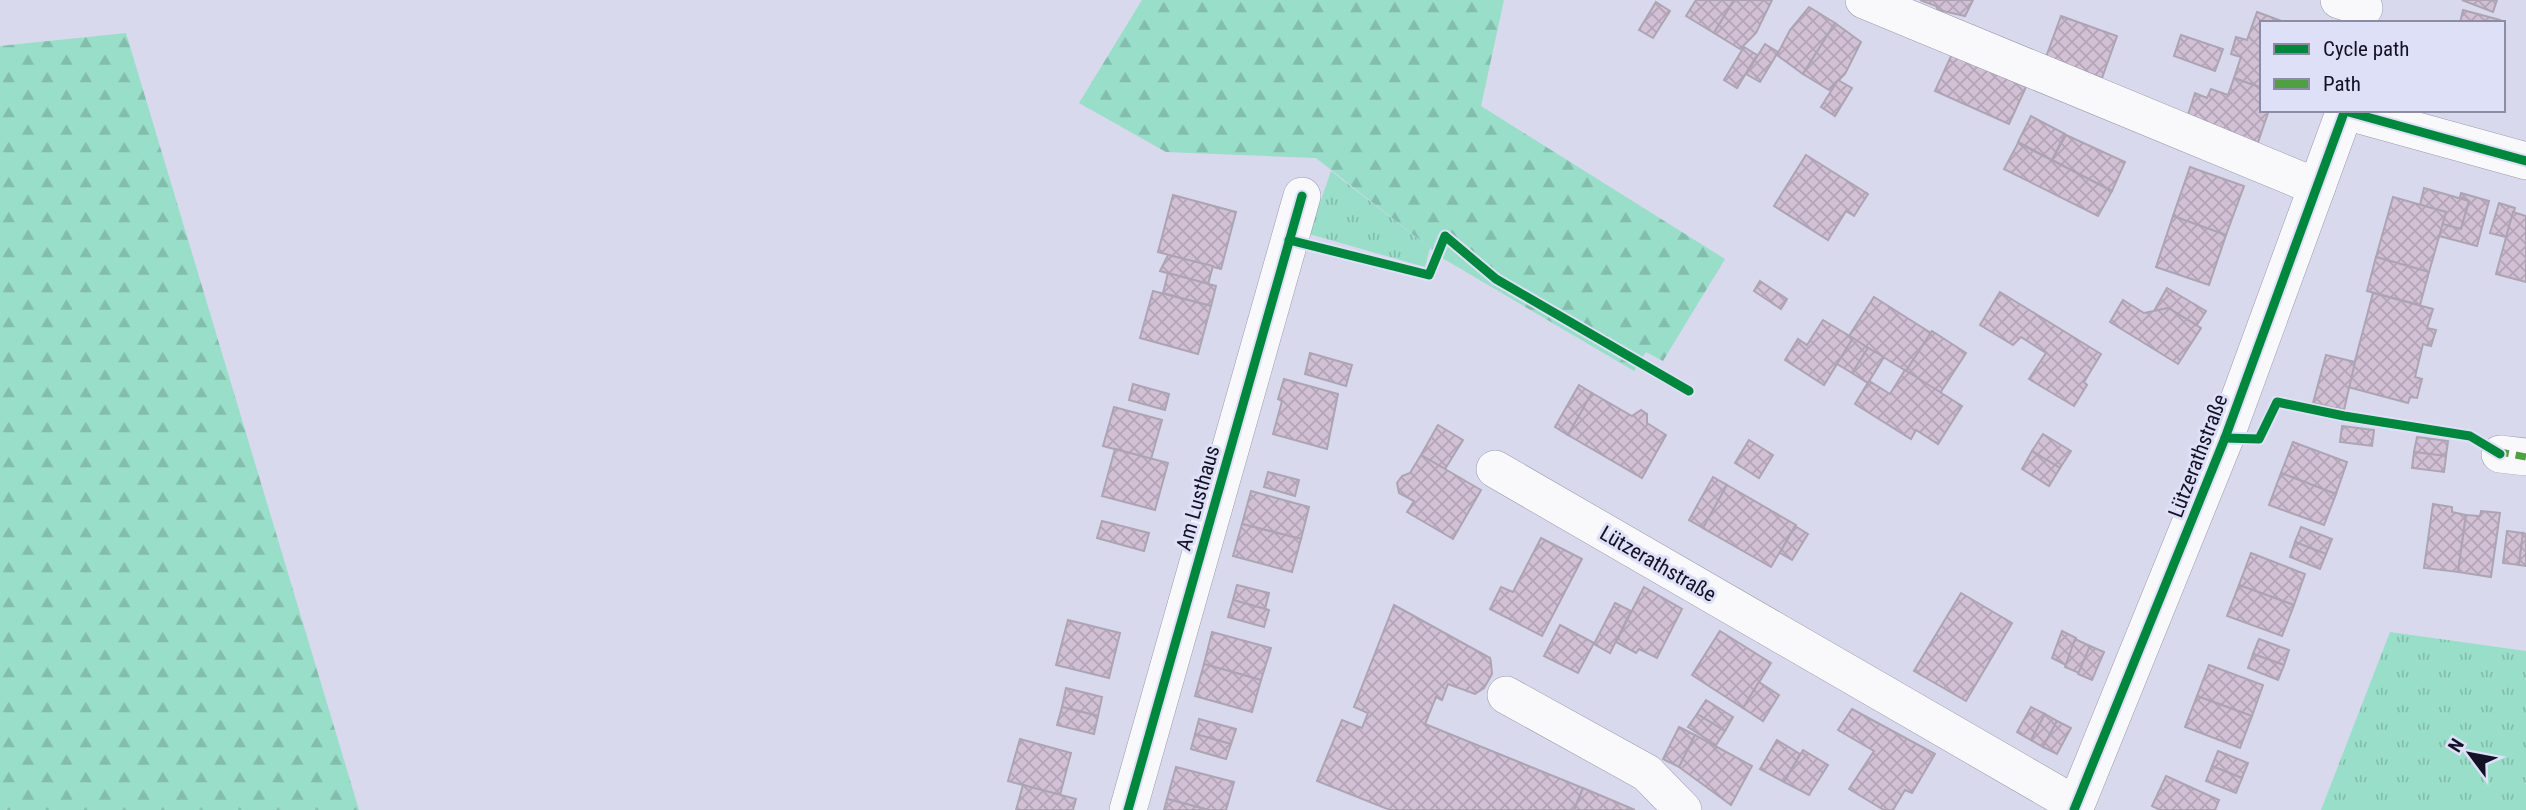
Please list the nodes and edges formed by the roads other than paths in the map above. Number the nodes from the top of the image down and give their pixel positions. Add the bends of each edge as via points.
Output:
1 (1864, 0) edge
2 (2345, 112) edge
3 (2349, 112) edge
4 (2526, 161) edge
5 (2317, 187) junction
6 (1302, 196) dead end
7 (1511, 464) dead end
8 (1506, 695) dead end
9 (2079, 800) edge
10 (1128, 810) edge
11 (1683, 810) edge

1 - 5 street
2 - 5 street, Lützerathstraße
3 - 4 street
5 - 9 street, Lützerathstraße via 2216,460
6 - 10 street, Am Lusthaus
7 - 9 street, Lützerathstraße
8 - 11 street via 1647,773

